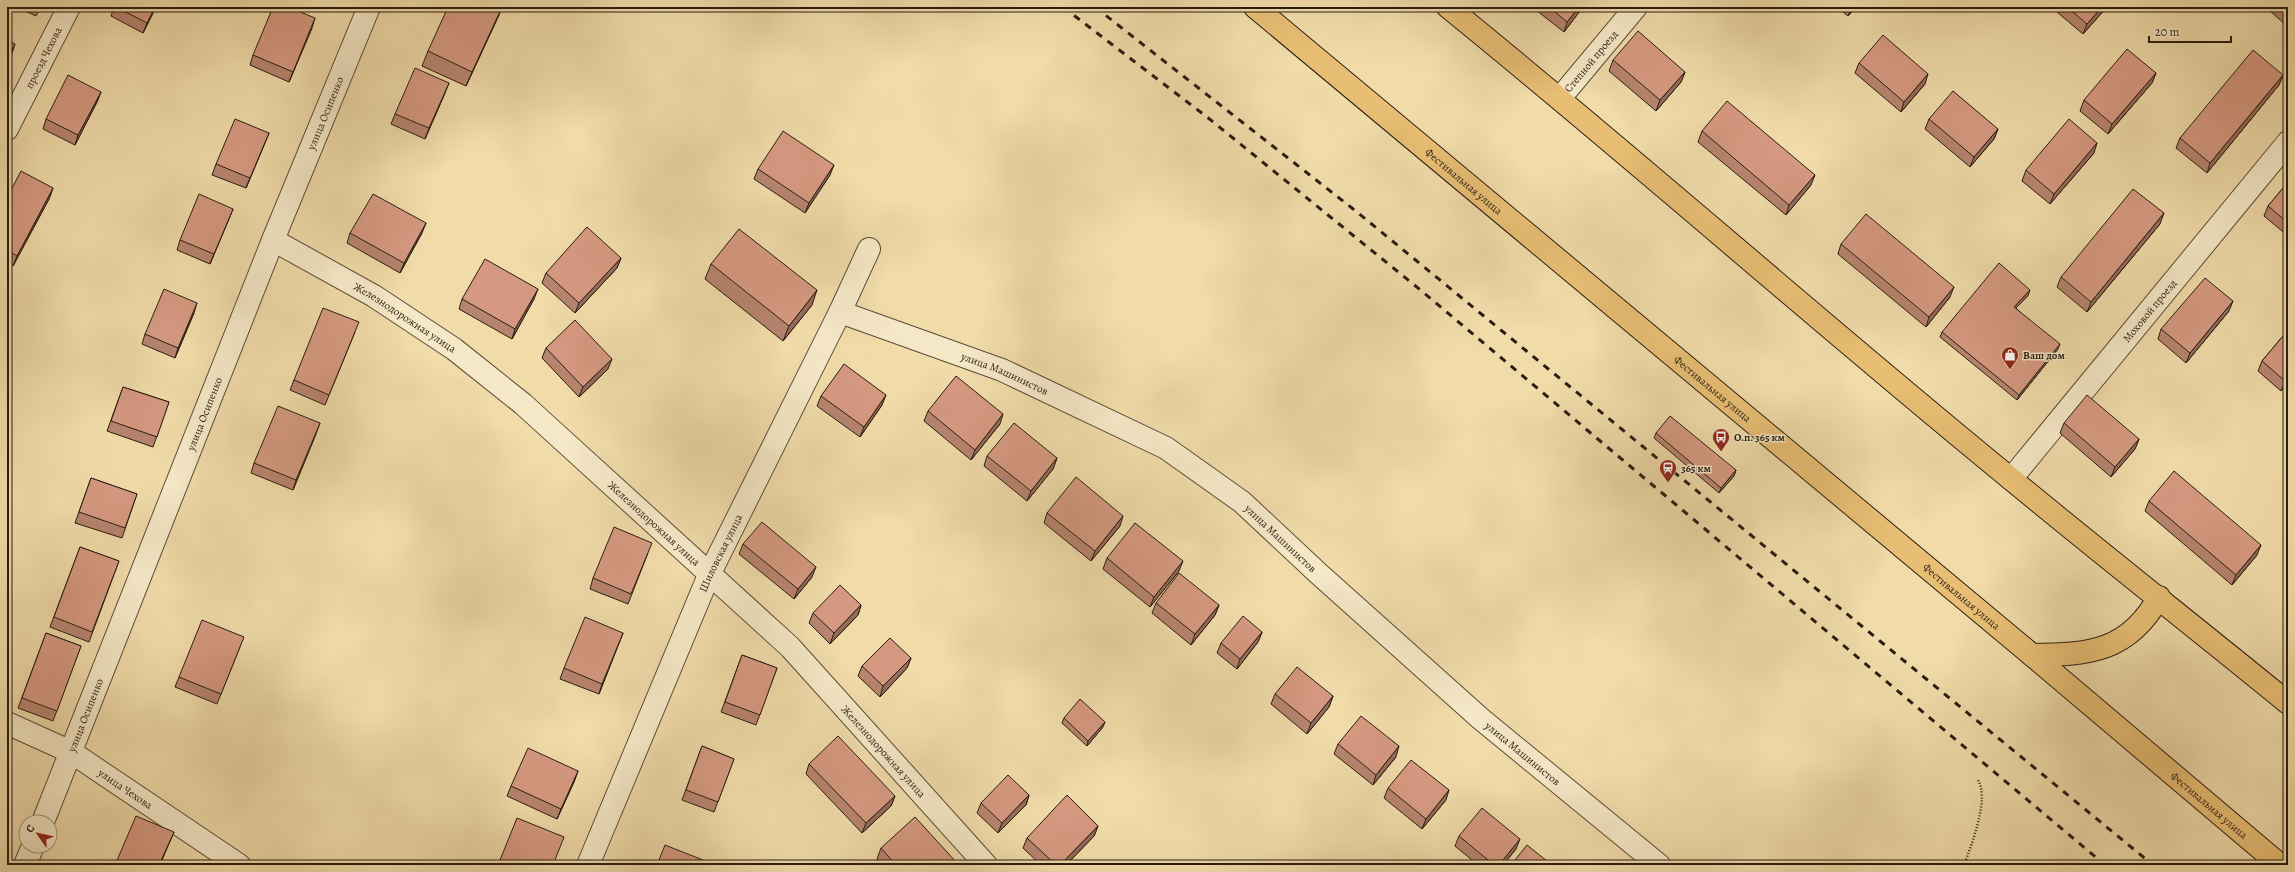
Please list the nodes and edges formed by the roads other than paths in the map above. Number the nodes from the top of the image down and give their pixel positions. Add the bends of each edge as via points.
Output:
1 (69, 7) edge
2 (369, 7) edge
3 (1254, 7) edge
4 (1448, 7) edge
5 (1636, 7) edge
6 (1560, 98) junction
7 (7, 129) edge
8 (2288, 142) edge
9 (273, 240) junction
10 (869, 249) dead end
11 (840, 312) junction
12 (2011, 480) junction
13 (709, 575) junction
14 (2159, 598) junction
15 (2032, 655) junction
16 (2288, 703) edge
17 (7, 723) edge
18 (71, 752) junction
19 (46, 814) edge
20 (30, 854) edge
21 (25, 865) edge
22 (239, 865) edge
23 (588, 865) edge
24 (986, 865) edge
25 (1659, 865) edge
26 (2280, 865) edge

1 - 7 street, проезд Чехова
2 - 9 street, улица Осипенко
3 - 15 main road, Фестивальная улица
4 - 6 main road
5 - 6 street, Степной проезд
6 - 12 main road
8 - 12 street, Моховой проезд
9 - 13 street, Железнодорожная улица via 374,296 454,349 523,404
9 - 18 street, улица Осипенко
10 - 11 street, Шиловская улица
11 - 13 street, Шиловская улица
11 - 25 street, улица Машинистов via 1002,370 1166,448 1242,502 1492,728
12 - 14 main road
13 - 23 street, Шиловская улица
13 - 24 street, Железнодорожная улица via 790,646
14 - 15 main road via 2148,618 2133,632 2104,648 2069,655
14 - 16 main road
15 - 26 main road, Фестивальная улица
17 - 18 street, улица Чехова
18 - 19 street, улица Осипенко
18 - 22 street, улица Чехова
20 - 21 street

